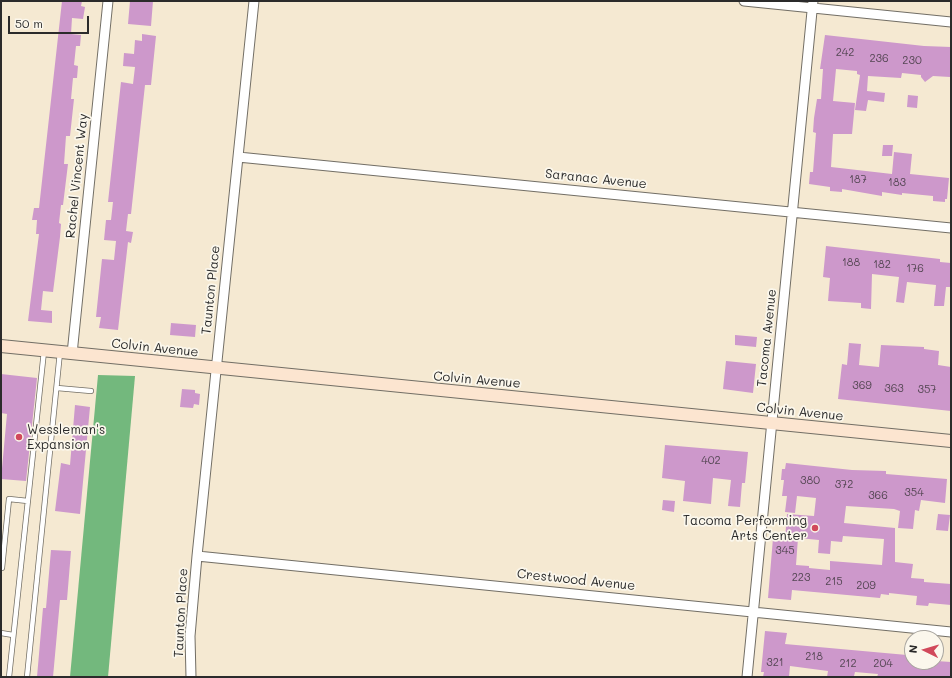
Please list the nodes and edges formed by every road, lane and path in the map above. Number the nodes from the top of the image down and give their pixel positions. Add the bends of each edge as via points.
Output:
1 (108, 1) edge
2 (254, 1) edge
3 (744, 1) edge
4 (813, 4) edge
5 (951, 22) edge
6 (238, 157) junction
7 (792, 212) junction
8 (951, 228) edge
9 (1, 346) edge
10 (44, 351) junction
11 (66, 353) junction
12 (216, 368) junction
13 (57, 388) junction
14 (91, 391) dead end
15 (771, 423) junction
16 (951, 441) edge
17 (28, 501) junction
18 (197, 556) junction
19 (2, 568) dead end
20 (753, 612) junction
21 (951, 632) edge
22 (1, 633) edge
23 (13, 635) junction
24 (9, 677) edge
25 (27, 677) edge
26 (191, 677) edge
27 (747, 677) edge

1 - 11 street, Rachel Vincent Way
2 - 6 street, Taunton Place
3 - 4 street
4 - 5 street
4 - 7 street, Tacoma Avenue
6 - 7 street, Saranac Avenue
6 - 12 street, Taunton Place
7 - 8 street, Saranac Avenue
7 - 15 street, Tacoma Avenue
9 - 10 street, Colvin Avenue
10 - 11 street, Colvin Avenue
10 - 17 lane
11 - 12 street, Colvin Avenue
11 - 13 lane
12 - 15 street, Colvin Avenue
12 - 18 street, Taunton Place
13 - 14 lane
13 - 25 lane
15 - 16 street, Colvin Avenue
15 - 20 street, Tacoma Avenue
17 - 19 lane via 9,499
17 - 23 lane
18 - 20 street, Crestwood Avenue
18 - 26 street, Taunton Place via 190,636
20 - 21 street, Crestwood Avenue
20 - 27 street, Tacoma Avenue
22 - 23 lane
23 - 24 lane

